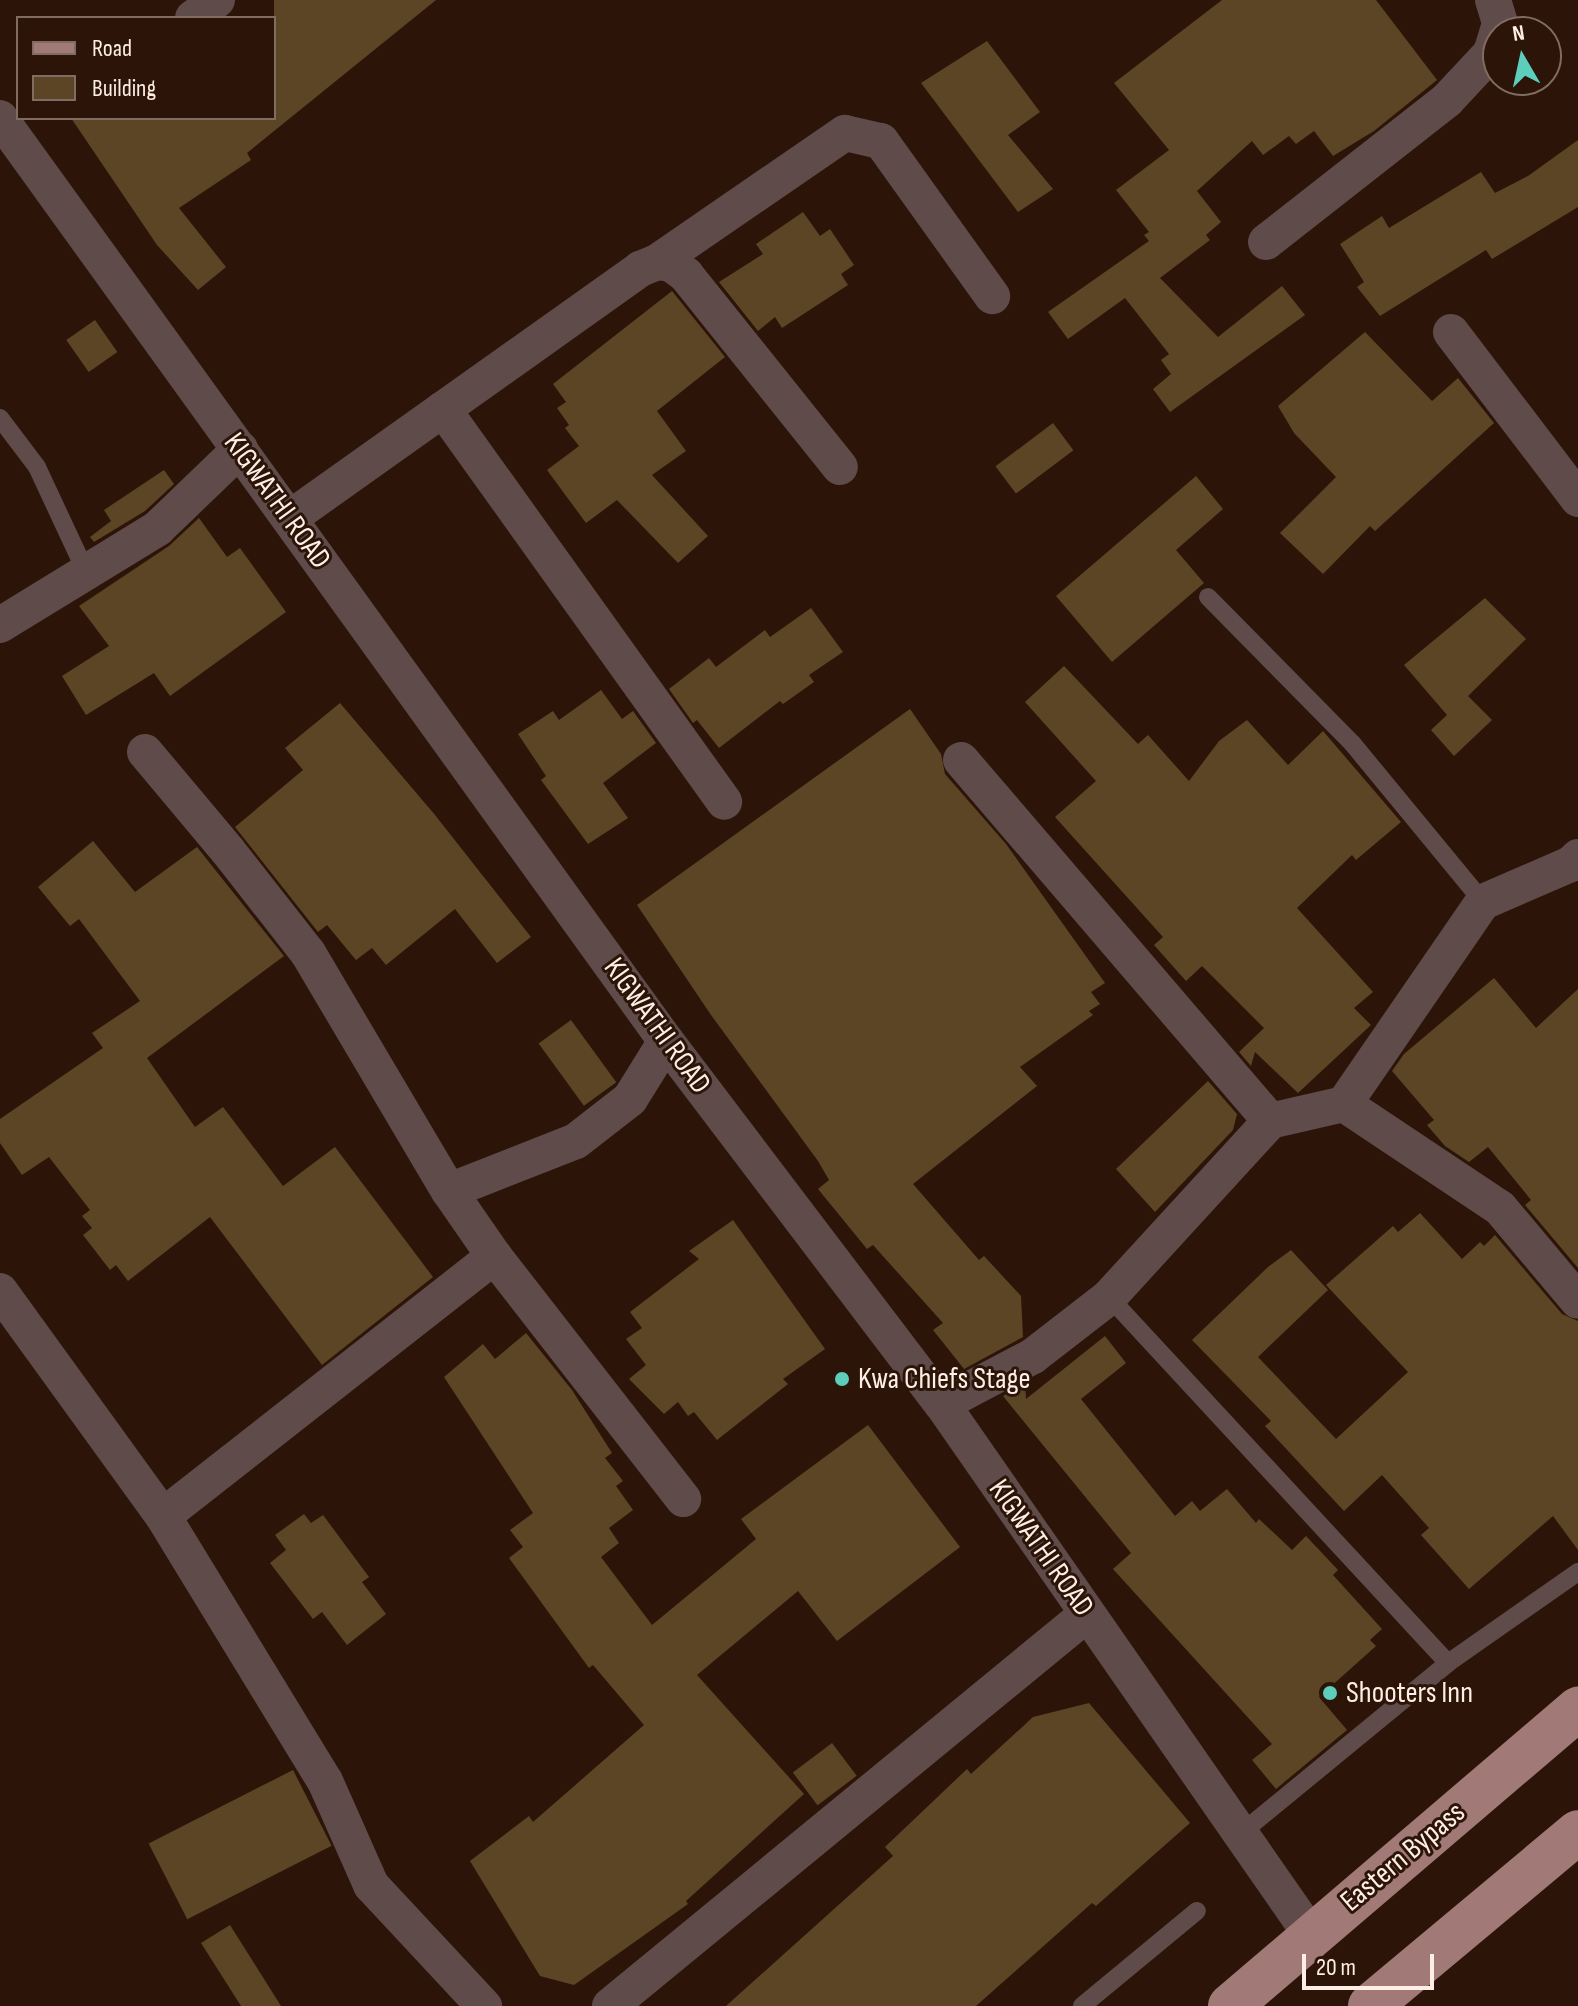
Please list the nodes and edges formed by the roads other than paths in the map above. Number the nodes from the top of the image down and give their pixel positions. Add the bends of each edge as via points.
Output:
1 (217, 0) edge
2 (1493, 0) edge
3 (196, 16) edge
4 (0, 118) edge
5 (1266, 242) dead end
6 (657, 262) junction
7 (992, 296) dead end
8 (1451, 332) dead end
9 (443, 409) junction
10 (0, 418) edge
11 (240, 449) junction
12 (840, 467) dead end
13 (1578, 499) edge
14 (290, 518) junction
15 (86, 572) junction
16 (1208, 597) dead end
17 (0, 625) edge
18 (145, 752) dead end
19 (961, 760) dead end
20 (724, 802) dead end
21 (1576, 864) edge
22 (1483, 902) junction
23 (666, 1041) junction
24 (1344, 1104) junction
25 (1270, 1121) junction
26 (449, 1191) junction
27 (494, 1256) junction
28 (0, 1291) edge
29 (1109, 1297) junction
30 (1578, 1301) edge
31 (942, 1404) junction
32 (683, 1499) dead end
33 (163, 1516) junction
34 (1578, 1572) edge
35 (1087, 1614) junction
36 (1448, 1663) junction
37 (1578, 1709) edge
38 (1578, 1832) edge
39 (1240, 1834) junction
40 (1197, 1911) dead end
41 (1311, 1935) junction
42 (484, 2006) edge
43 (610, 2006) edge
44 (1082, 2006) edge
45 (1230, 2006) edge
46 (1370, 2006) edge

1 - 3 street
2 - 5 street via 1500,23 1491,53 1447,100
4 - 11 street, KIGWATHI ROAD
6 - 7 street via 845,133 881,141
6 - 9 street
6 - 12 street via 686,275
8 - 13 street
9 - 14 street
9 - 20 street
10 - 15 lane via 37,467
11 - 14 street, KIGWATHI ROAD
11 - 15 street via 158,528
14 - 23 street, KIGWATHI ROAD
15 - 17 street
16 - 22 lane via 1352,743
18 - 26 street via 308,953
19 - 25 street
21 - 22 street
22 - 24 street
23 - 26 street via 630,1099 576,1141
23 - 31 street, KIGWATHI ROAD
24 - 25 street
24 - 30 street via 1500,1208
25 - 29 street
26 - 27 street
27 - 32 street
27 - 33 street
28 - 33 street
29 - 31 street via 1033,1356
29 - 36 lane
31 - 35 street, KIGWATHI ROAD
33 - 42 street via 325,1781 371,1885
34 - 36 lane
35 - 39 street, KIGWATHI ROAD
35 - 43 street
36 - 39 lane
37 - 41 main road, Eastern Bypass
38 - 46 main road
39 - 41 street, KIGWATHI ROAD
40 - 44 lane
41 - 45 main road, Eastern Bypass

